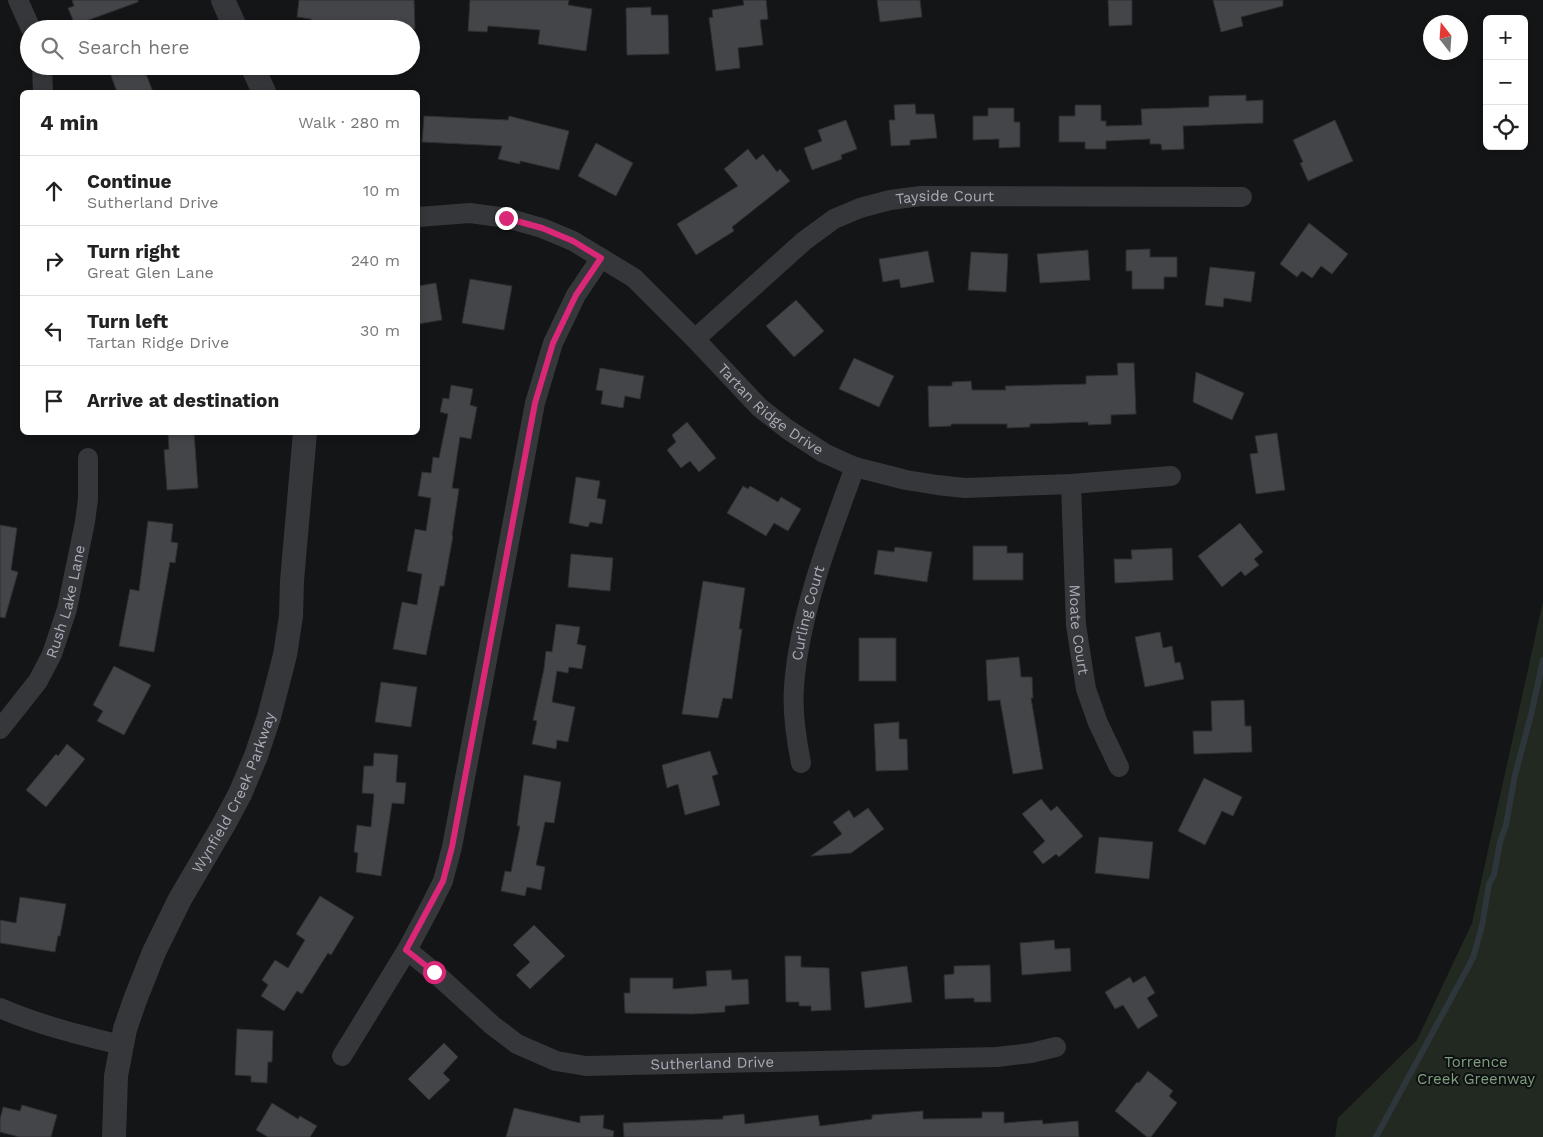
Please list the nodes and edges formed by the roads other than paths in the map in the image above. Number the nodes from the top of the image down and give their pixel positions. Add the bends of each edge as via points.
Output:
1 (18, 0) edge
2 (223, 0) edge
3 (27, 20) edge
4 (232, 20) edge
5 (42, 75) edge
6 (256, 75) edge
7 (43, 90) edge
8 (263, 90) edge
9 (1242, 197) dead end
10 (420, 217) edge
11 (601, 258) junction
12 (695, 339) junction
13 (305, 435) edge
14 (88, 458) dead end
15 (855, 467) junction
16 (1171, 476) dead end
17 (1071, 484) junction
18 (0, 730) edge
19 (801, 763) dead end
20 (1120, 767) dead end
21 (406, 950) junction
22 (0, 1008) edge
23 (122, 1045) junction
24 (1056, 1047) dead end
25 (342, 1056) dead end
26 (114, 1137) edge

1 - 3 street
2 - 4 street
5 - 7 street
6 - 8 street
9 - 12 street, Tayside Court via 921,196 890,200 834,219 804,241
10 - 11 street, Tartan Ridge Drive via 470,213 506,218 558,234
11 - 12 street, Tartan Ridge Drive via 634,278
11 - 21 street via 576,295 553,343 535,403 452,847 443,881
12 - 15 street, Tartan Ridge Drive via 759,407 824,453
13 - 23 street, Wynfield Creek Parkway via 291,616 269,718 240,794 180,899 154,952
14 - 18 street, Rush Lake Lane via 86,522 67,609 52,654 38,681
15 - 17 street, Tartan Ridge Drive via 906,480 965,488
15 - 19 street, Curling Court via 811,596 798,658 794,713
16 - 17 street, Tartan Ridge Drive
17 - 20 street, Moate Court via 1076,625 1086,689 1098,723
21 - 24 street, Sutherland Drive via 517,1044 556,1061 586,1066 997,1057
21 - 25 street
22 - 23 street via 71,1033
23 - 26 street, Wynfield Creek Parkway via 116,1076

